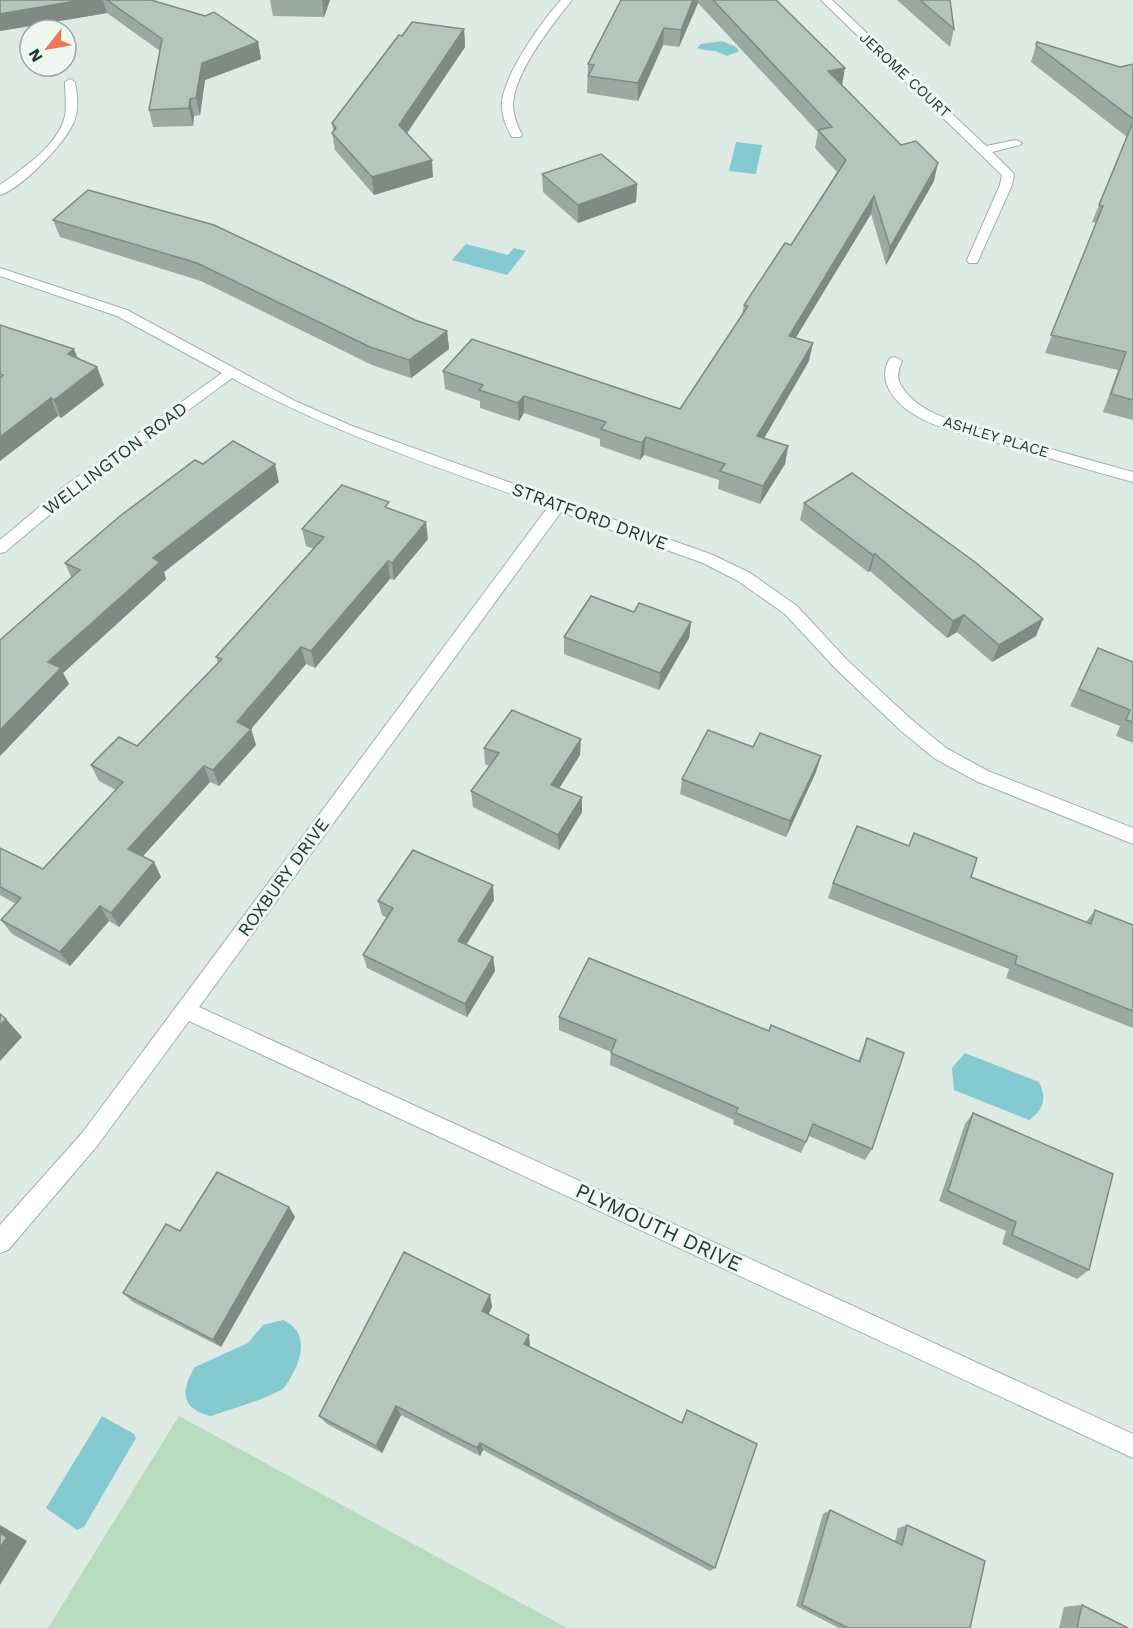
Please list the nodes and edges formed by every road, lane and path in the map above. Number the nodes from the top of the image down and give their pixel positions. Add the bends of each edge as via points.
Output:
1 (567, 0) edge
2 (826, 0) edge
3 (70, 82) dead end
4 (516, 135) dead end
5 (1016, 143) dead end
6 (984, 150) junction
7 (0, 191) edge
8 (973, 260) dead end
9 (0, 272) edge
10 (894, 361) dead end
11 (232, 372) junction
12 (1133, 477) edge
13 (558, 504) junction
14 (0, 548) edge
15 (1133, 836) edge
16 (185, 1010) junction
17 (0, 1242) edge
18 (1133, 1446) edge

1 - 4 street via 549,19 509,93 508,114
2 - 6 street, JEROME COURT
3 - 7 street via 71,112 65,130 37,163
5 - 6 street
6 - 8 street, JEROME COURT via 1008,174
9 - 11 street, STRATFORD DRIVE via 122,313
10 - 12 street, ASHLEY PLACE via 890,379 895,389 919,410 964,429
11 - 13 street, STRATFORD DRIVE via 347,429
11 - 14 street, WELLINGTON ROAD via 102,466
13 - 15 street, STRATFORD DRIVE via 659,539 744,577 791,610 841,664 940,753 982,776
13 - 16 street, ROXBURY DRIVE
16 - 17 street, ROXBURY DRIVE via 90,1139
16 - 18 street, PLYMOUTH DRIVE

